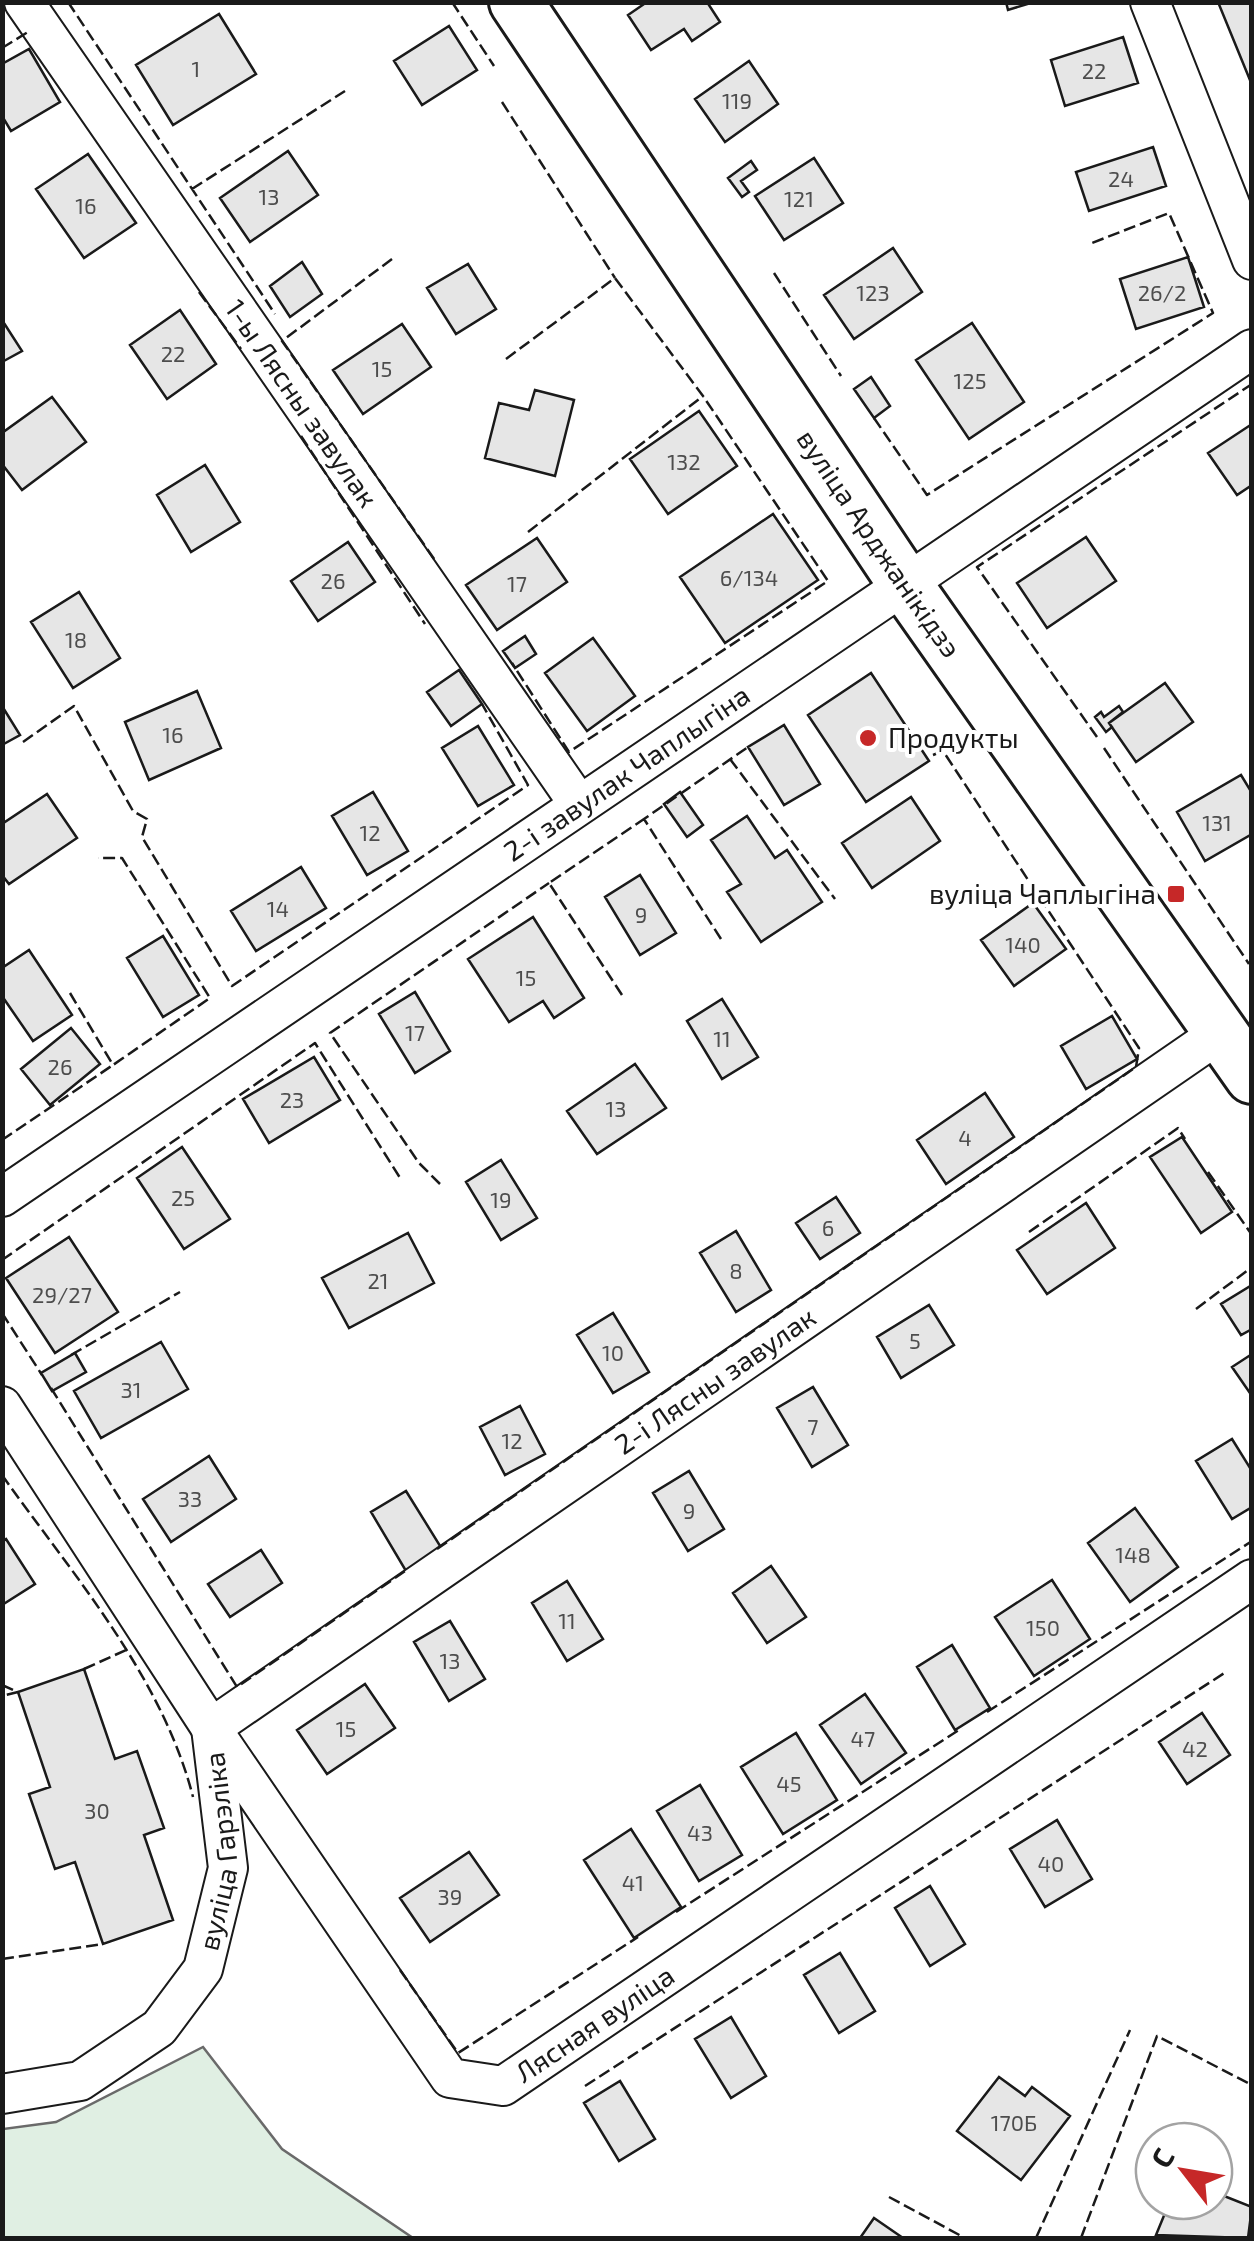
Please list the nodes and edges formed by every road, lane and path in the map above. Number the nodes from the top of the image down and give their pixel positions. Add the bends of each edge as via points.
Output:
1 (24, 2) edge
2 (516, 2) edge
3 (1150, 2) edge
4 (1252, 260) edge
5 (1252, 349) edge
6 (906, 584) junction
7 (578, 803) junction
8 (1220, 1033) junction
9 (1252, 1077) edge
10 (2, 1196) edge
11 (2, 1406) edge
12 (1252, 1579) edge
13 (210, 1728) junction
14 (2, 2094) edge

1 - 7 street, 1-ы Лясны завулак
2 - 6 main road, вуліца Арджанікідзэ
3 - 4 street
5 - 6 street, 2-і завулак Чаплыгіна
6 - 7 street, 2-і завулак Чаплыгіна
6 - 8 main road, вуліца Арджанікідзэ
7 - 10 street, 2-і завулак Чаплыгіна
8 - 9 main road, вуліца Арджанікідзэ
8 - 13 street, 2-і Лясны завулак
11 - 13 street, Лясная вуліца
12 - 13 street, Лясная вуліца via 504,2086 450,2078
13 - 14 street, вуліца Гарэліка via 228,1868 203,1969 160,2028 80,2081

